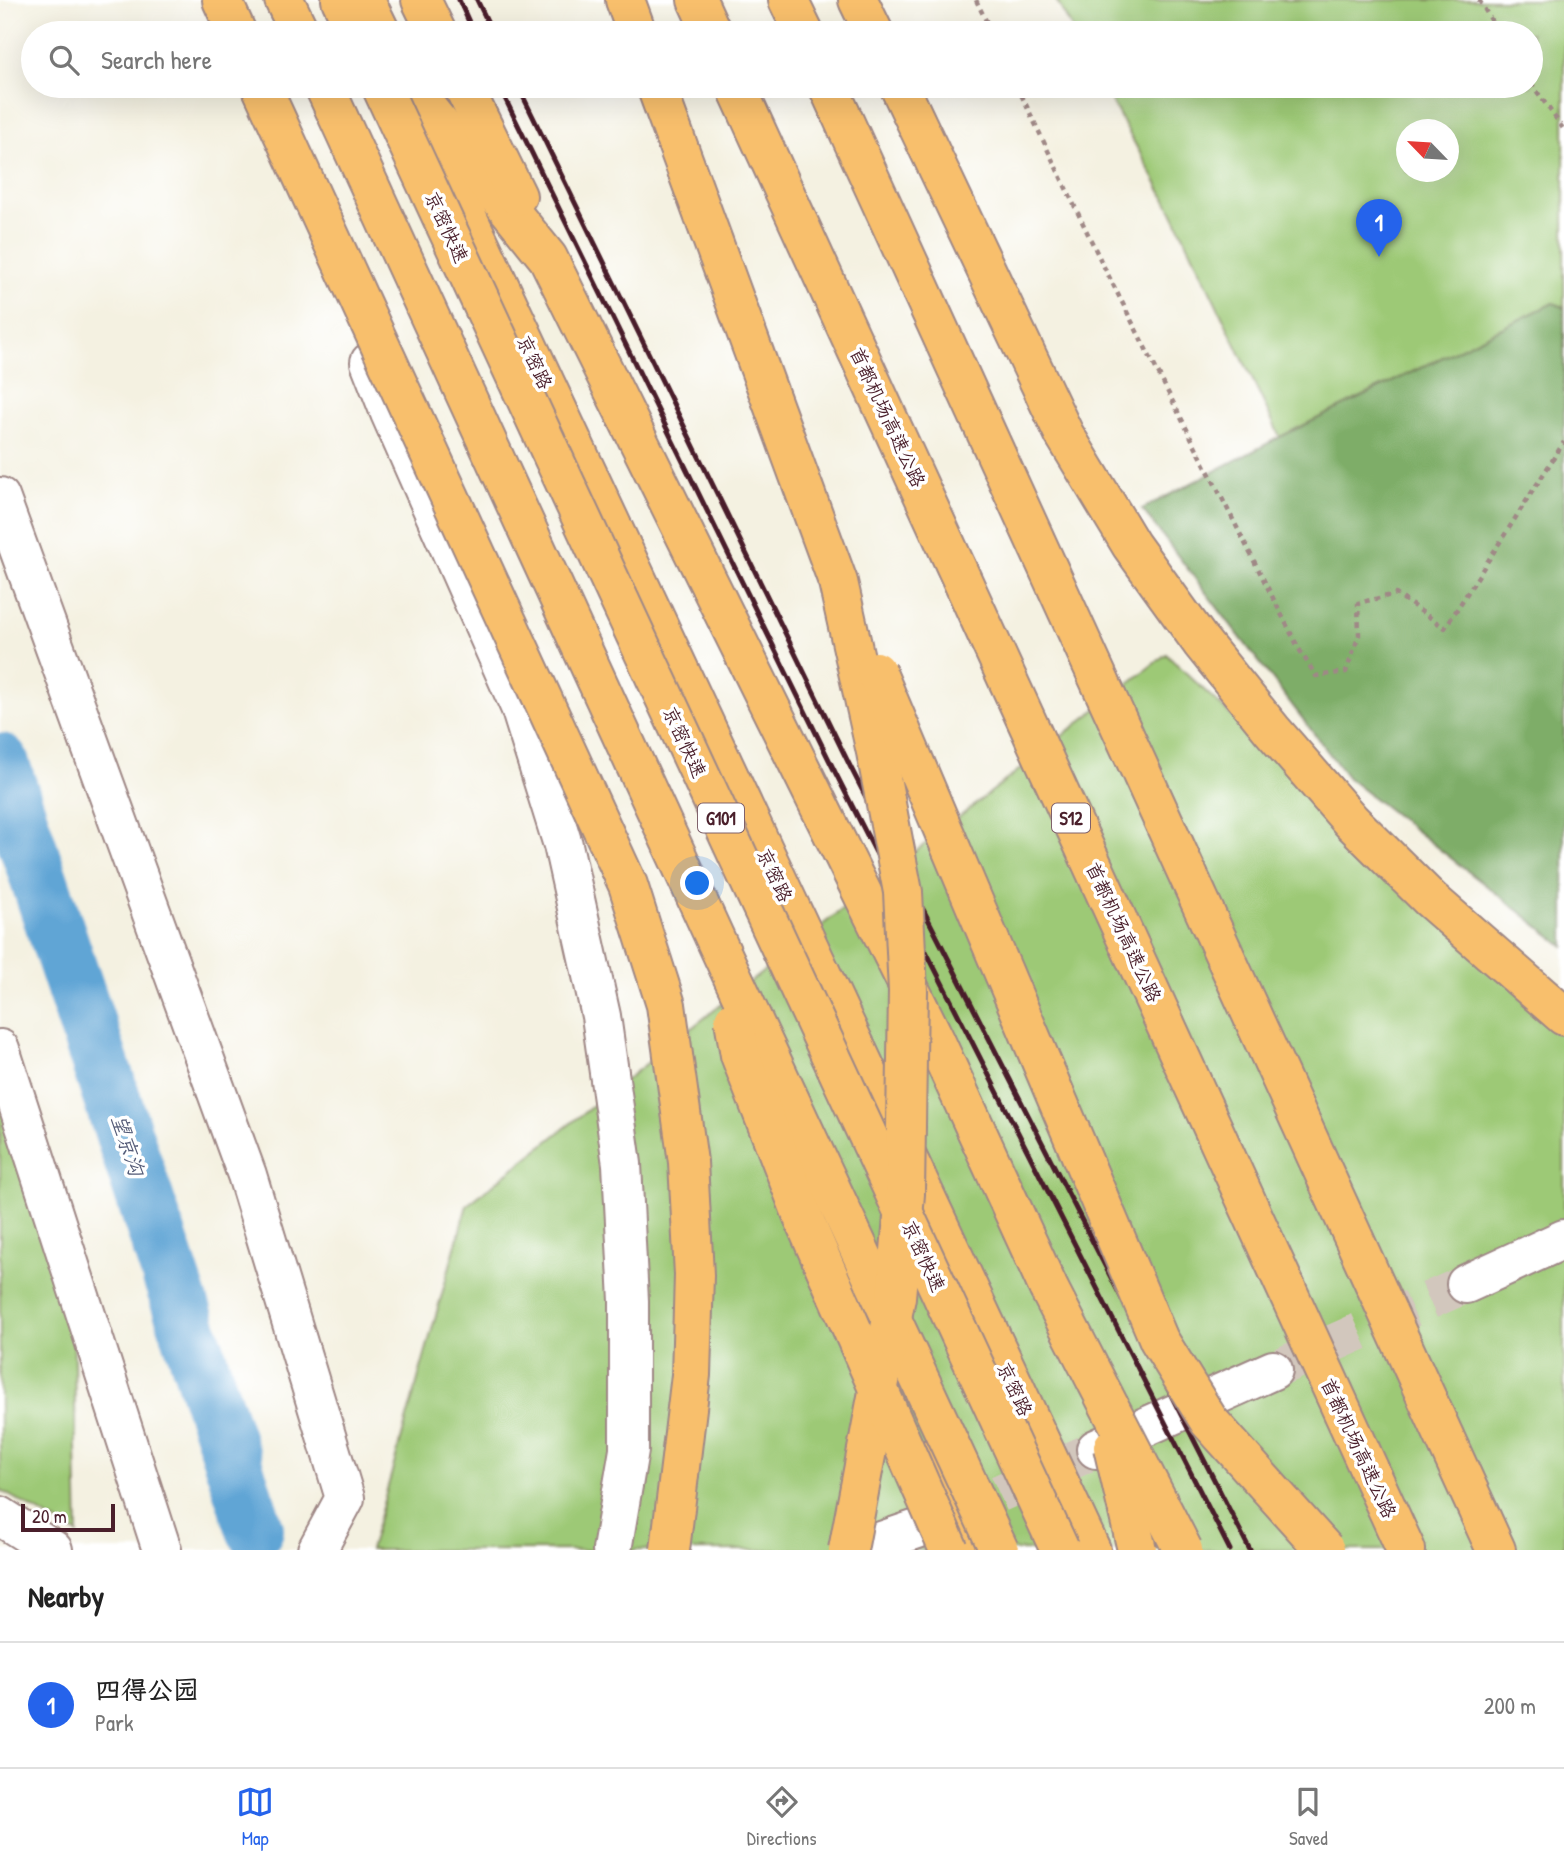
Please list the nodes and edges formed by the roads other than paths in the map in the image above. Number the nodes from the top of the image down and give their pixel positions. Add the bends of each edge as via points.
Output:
1 (222, 0) edge
2 (244, 0) edge
3 (267, 0) edge
4 (284, 0) edge
5 (341, 0) edge
6 (365, 0) edge
7 (421, 0) edge
8 (625, 0) edge
9 (697, 0) edge
10 (788, 0) edge
11 (858, 0) edge
12 (232, 21) edge
13 (251, 21) edge
14 (277, 21) edge
15 (294, 21) edge
16 (351, 21) edge
17 (375, 21) edge
18 (431, 21) edge
19 (633, 21) edge
20 (707, 21) edge
21 (798, 21) edge
22 (868, 21) edge
23 (267, 98) edge
24 (276, 98) edge
25 (314, 98) edge
26 (330, 98) edge
27 (387, 98) edge
28 (413, 98) edge
29 (417, 98) edge
30 (469, 98) edge
31 (660, 98) edge
32 (741, 98) edge
33 (833, 98) edge
34 (905, 98) edge
35 (548, 258) junction
36 (0, 497) edge
37 (838, 582) junction
38 (723, 956) junction
39 (1564, 1016) edge
40 (0, 1049) edge
41 (1564, 1239) edge
42 (1466, 1283) tunnel mouth
43 (1048, 1287) junction
44 (1273, 1370) tunnel mouth
45 (1095, 1450) tunnel mouth
46 (0, 1516) edge
47 (937, 1538) edge
48 (53, 1550) edge
49 (162, 1550) edge
50 (317, 1550) edge
51 (612, 1550) edge
52 (670, 1550) edge
53 (848, 1550) edge
54 (855, 1550) edge
55 (970, 1550) edge
56 (999, 1550) edge
57 (1060, 1550) edge
58 (1091, 1550) edge
59 (1137, 1550) edge
60 (1183, 1550) edge
61 (1325, 1550) edge
62 (1406, 1550) edge
63 (1496, 1550) edge

1 - 12 main road
2 - 13 street
3 - 14 main road
4 - 15 main road
5 - 16 main road
6 - 17 main road
7 - 18 main road
8 - 19 main road
9 - 20 main road
10 - 21 main road
11 - 22 main road
23 - 52 main road, bridge via 628,885 666,1005 688,1162 694,1275 691,1376
24 - 51 street via 342,292 390,413 520,707 564,845 601,1016 622,1164 629,1301 629,1450
25 - 55 main road via 559,630
26 - 38 main road, bridge
27 - 57 main road, 京密快速 / G101, bridge
28 - 58 main road, 京密路 / G101
29 - 35 main road
30 - 35 main road
31 - 37 main road, bridge
32 - 62 main road, 首都机场高速公路 / S12
33 - 63 main road
34 - 39 main road via 1064,434 1131,545 1201,642 1351,821 1430,899
35 - 43 main road via 935,1040
36 - 50 street via 255,1201 345,1499
37 - 53 main road, bridge via 903,892 908,991 905,1195 896,1297
37 - 61 main road, bridge via 1159,1340 1209,1420
38 - 47 main road, bridge via 740,1055
38 - 56 main road, bridge
40 - 49 street
41 - 42 street
43 - 59 main road, bridge via 1108,1427
43 - 60 main road, bridge
44 - 45 street
46 - 48 street
47 - 54 street

